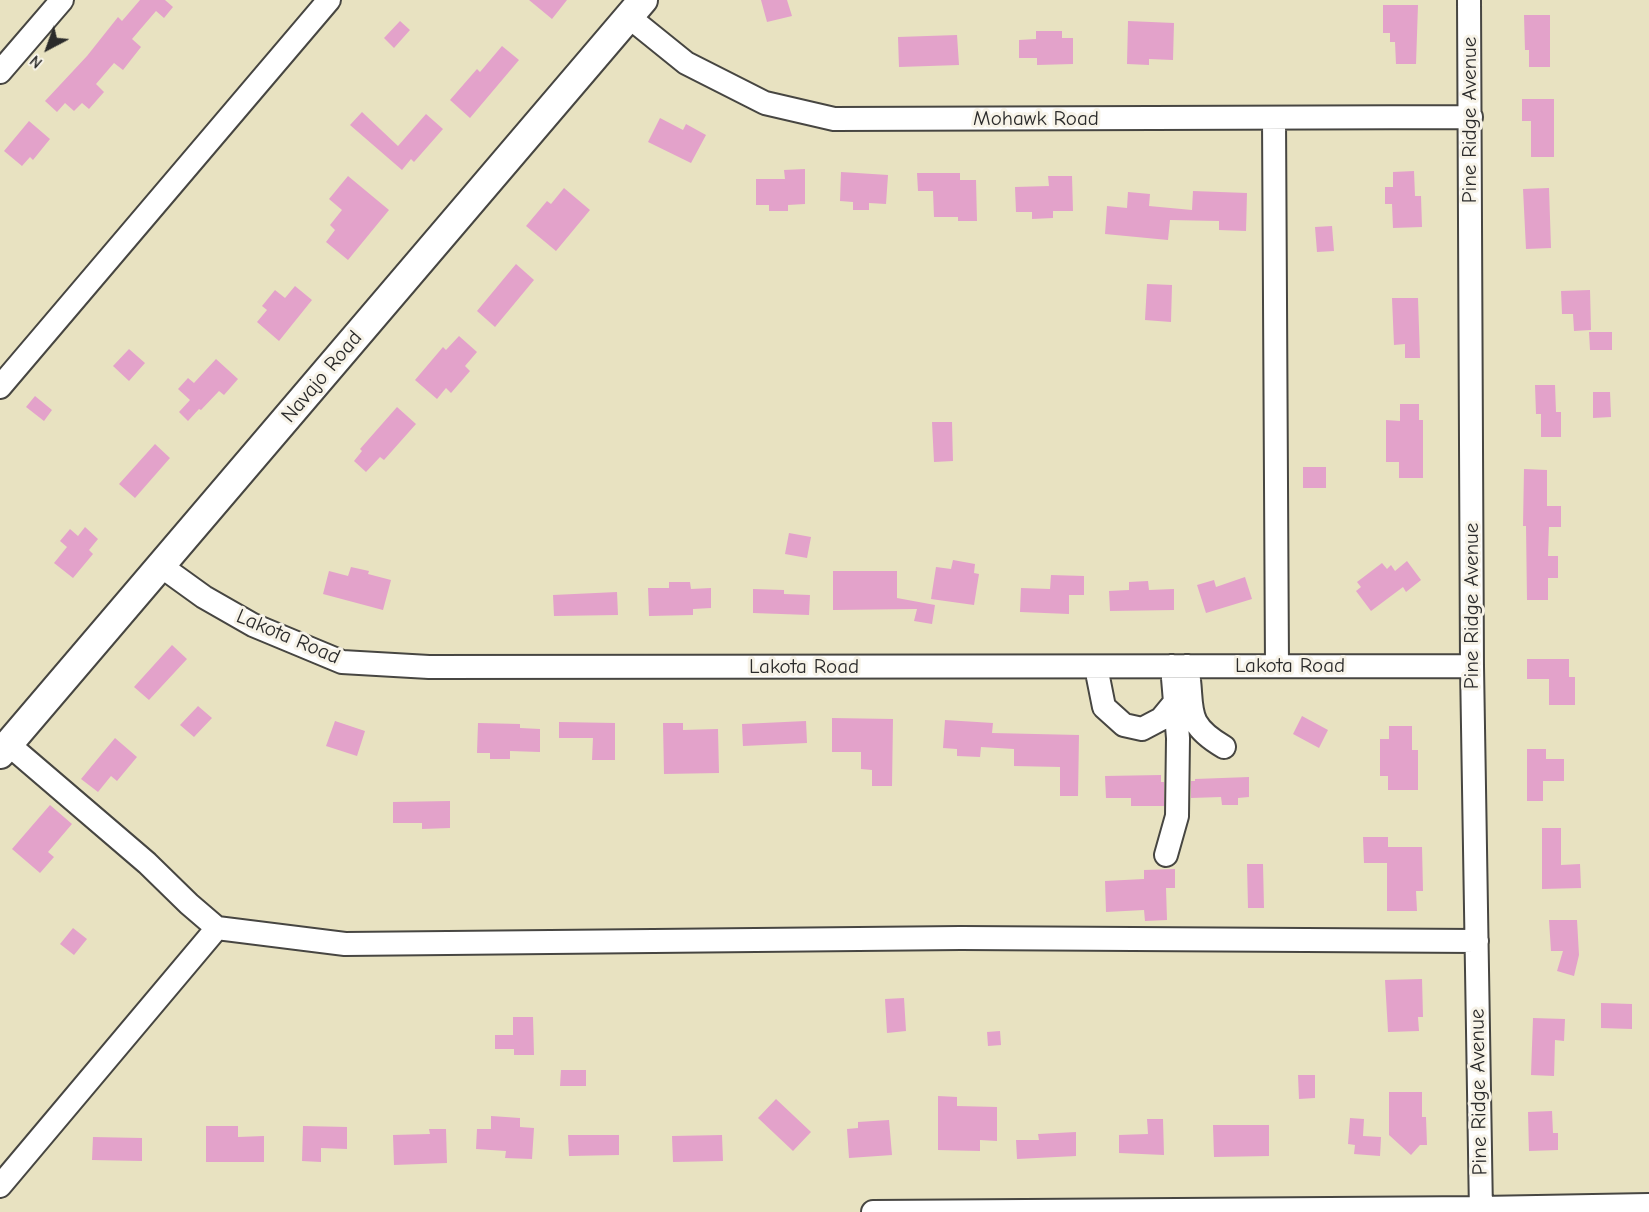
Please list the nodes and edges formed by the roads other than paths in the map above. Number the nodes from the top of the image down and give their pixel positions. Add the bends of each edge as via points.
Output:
1 (62, 0) edge
2 (329, 0) edge
3 (1469, 0) edge
4 (636, 8) edge
5 (0, 72) edge
6 (1471, 117) junction
7 (1274, 118) junction
8 (0, 387) edge
9 (161, 566) junction
10 (1179, 666) junction
11 (1277, 666) junction
12 (1472, 666) junction
13 (1096, 667) junction
14 (1175, 702) junction
15 (1224, 747) dead end
16 (4, 749) edge
17 (1166, 855) dead end
18 (218, 928) junction
19 (1477, 941) junction
20 (0, 1186) edge
21 (1649, 1205) edge
22 (1481, 1210) edge
23 (873, 1212) edge

1 - 5 street
2 - 8 street
3 - 6 street, Pine Ridge Avenue
4 - 7 street, Mohawk Road via 687,63 765,103 834,119
4 - 9 main road, Navajo Road
6 - 7 street, Mohawk Road
6 - 12 street, Pine Ridge Avenue
7 - 11 street
9 - 13 street, Lakota Road via 253,626 342,662 429,667
9 - 16 main road, Navajo Road
10 - 11 street, Lakota Road
10 - 13 street, Lakota Road
10 - 14 street
10 - 15 street via 1190,683 1191,713 1197,726
11 - 12 street, Lakota Road
12 - 19 street, Pine Ridge Avenue
13 - 14 street via 1104,707 1124,725 1142,729 1161,719
14 - 17 street via 1177,816
16 - 18 street via 147,862
18 - 19 street via 345,944 949,938
18 - 20 street
19 - 22 street, Pine Ridge Avenue
21 - 22 street
22 - 23 street

